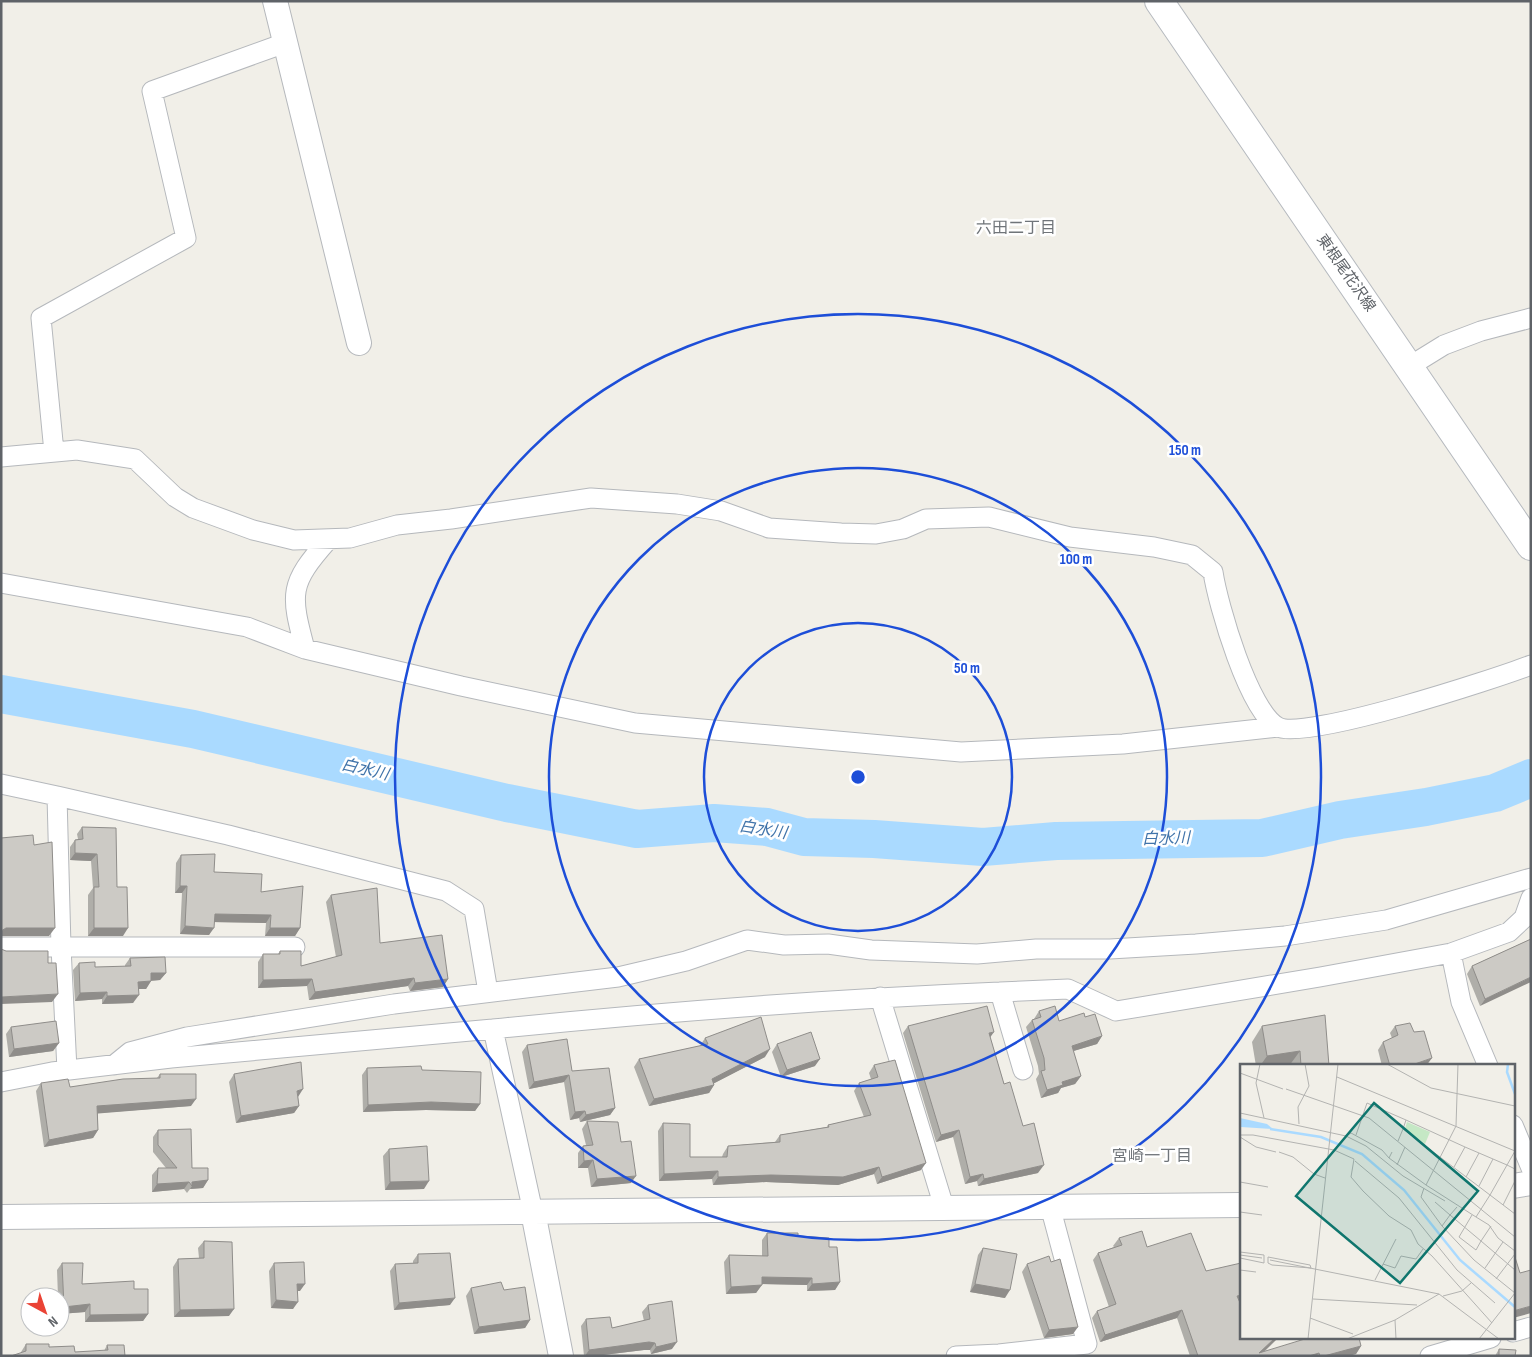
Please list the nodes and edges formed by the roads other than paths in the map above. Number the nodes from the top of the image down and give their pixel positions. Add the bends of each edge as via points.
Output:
1 (275, 1) edge
2 (1159, 1) edge
3 (285, 43) junction
4 (1531, 318) edge
5 (359, 343) dead end
6 (1410, 366) junction
7 (54, 452) junction
8 (1, 457) edge
9 (328, 540) junction
10 (1531, 546) edge
11 (1, 583) edge
12 (305, 648) junction
13 (1531, 665) edge
14 (1278, 727) junction
15 (1, 784) edge
16 (57, 796) junction
17 (1531, 878) edge
18 (1531, 898) edge
19 (1, 947) edge
20 (61, 947) junction
21 (295, 947) dead end
22 (1451, 953) junction
23 (488, 992) junction
24 (1000, 992) junction
25 (880, 997) junction
26 (493, 1029) junction
27 (1487, 1064) edge
28 (114, 1065) junction
29 (67, 1070) junction
30 (1023, 1070) dead end
31 (1, 1082) edge
32 (1514, 1127) edge
33 (1531, 1168) edge
34 (1531, 1183) edge
35 (1514, 1186) edge
36 (1240, 1205) edge
37 (1050, 1206) junction
38 (944, 1208) junction
39 (533, 1212) junction
40 (1, 1217) edge
41 (1531, 1327) edge
42 (1514, 1332) edge
43 (1484, 1340) edge
44 (1089, 1350) edge
45 (561, 1356) edge
46 (956, 1356) edge
47 (1430, 1356) edge

1 - 3 street
2 - 6 main road, 東根尾花沢線
3 - 5 street
3 - 7 street via 152,91 186,238 41,318
4 - 6 street via 1444,345
6 - 10 main road, 東根尾花沢線
7 - 8 street
7 - 9 street via 77,450 135,459 175,497 193,508 294,540
9 - 12 street via 307,564 294,592 295,613
9 - 14 street via 350,538 397,525 591,498 712,509 770,528 841,533 876,534 903,529 926,519 988,517 1070,537 1154,547 1192,555 1213,572 1218,599 1242,668 1262,710
11 - 12 street via 247,627
12 - 14 street via 635,723 857,744 961,752 1123,744
13 - 14 street via 1376,713 1296,731
15 - 16 street
16 - 20 street
16 - 23 street via 228,835 446,891 474,909
17 - 23 street via 1386,920 1285,936 977,954 871,950 828,944 784,945 747,940 686,961 618,977
18 - 22 street via 1524,918 1510,932
19 - 20 street
20 - 21 street
20 - 29 street
22 - 24 street via 1116,1011 1068,989
22 - 27 street via 1461,1002
23 - 28 street via 187,1037 130,1052
24 - 25 street
24 - 30 street
25 - 26 street
25 - 38 street
26 - 28 street
26 - 39 street
28 - 29 street
29 - 31 street
32 - 33 street
34 - 35 street
36 - 37 street
37 - 38 street
37 - 44 street
38 - 39 street
39 - 40 street
39 - 45 street
41 - 42 street
43 - 47 street
44 - 46 street

